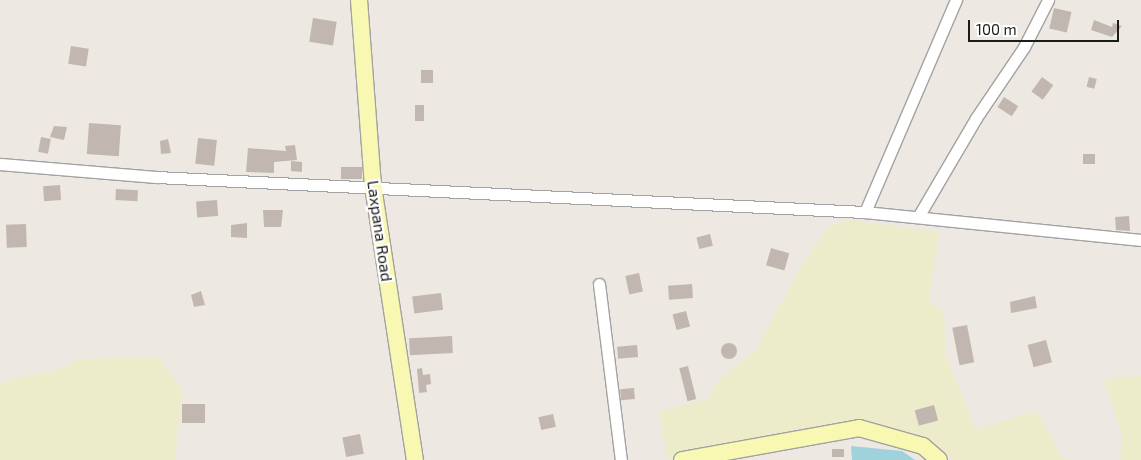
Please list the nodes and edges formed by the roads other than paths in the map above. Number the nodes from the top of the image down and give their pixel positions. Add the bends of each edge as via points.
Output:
1 (359, 0) edge
2 (956, 0) edge
3 (1048, 0) edge
4 (0, 164) edge
5 (372, 186) junction
6 (865, 212) junction
7 (918, 217) junction
8 (1141, 240) edge
9 (599, 284) dead end
10 (415, 460) edge
11 (621, 460) edge
12 (682, 460) edge
13 (939, 460) edge

1 - 5 street, Laxpana Road
2 - 6 street
3 - 7 street via 1024,47 976,118
4 - 5 street via 156,177
5 - 6 street
5 - 10 street, Laxpana Road
6 - 7 street
7 - 8 street
9 - 11 street
12 - 13 street via 859,428 916,444

